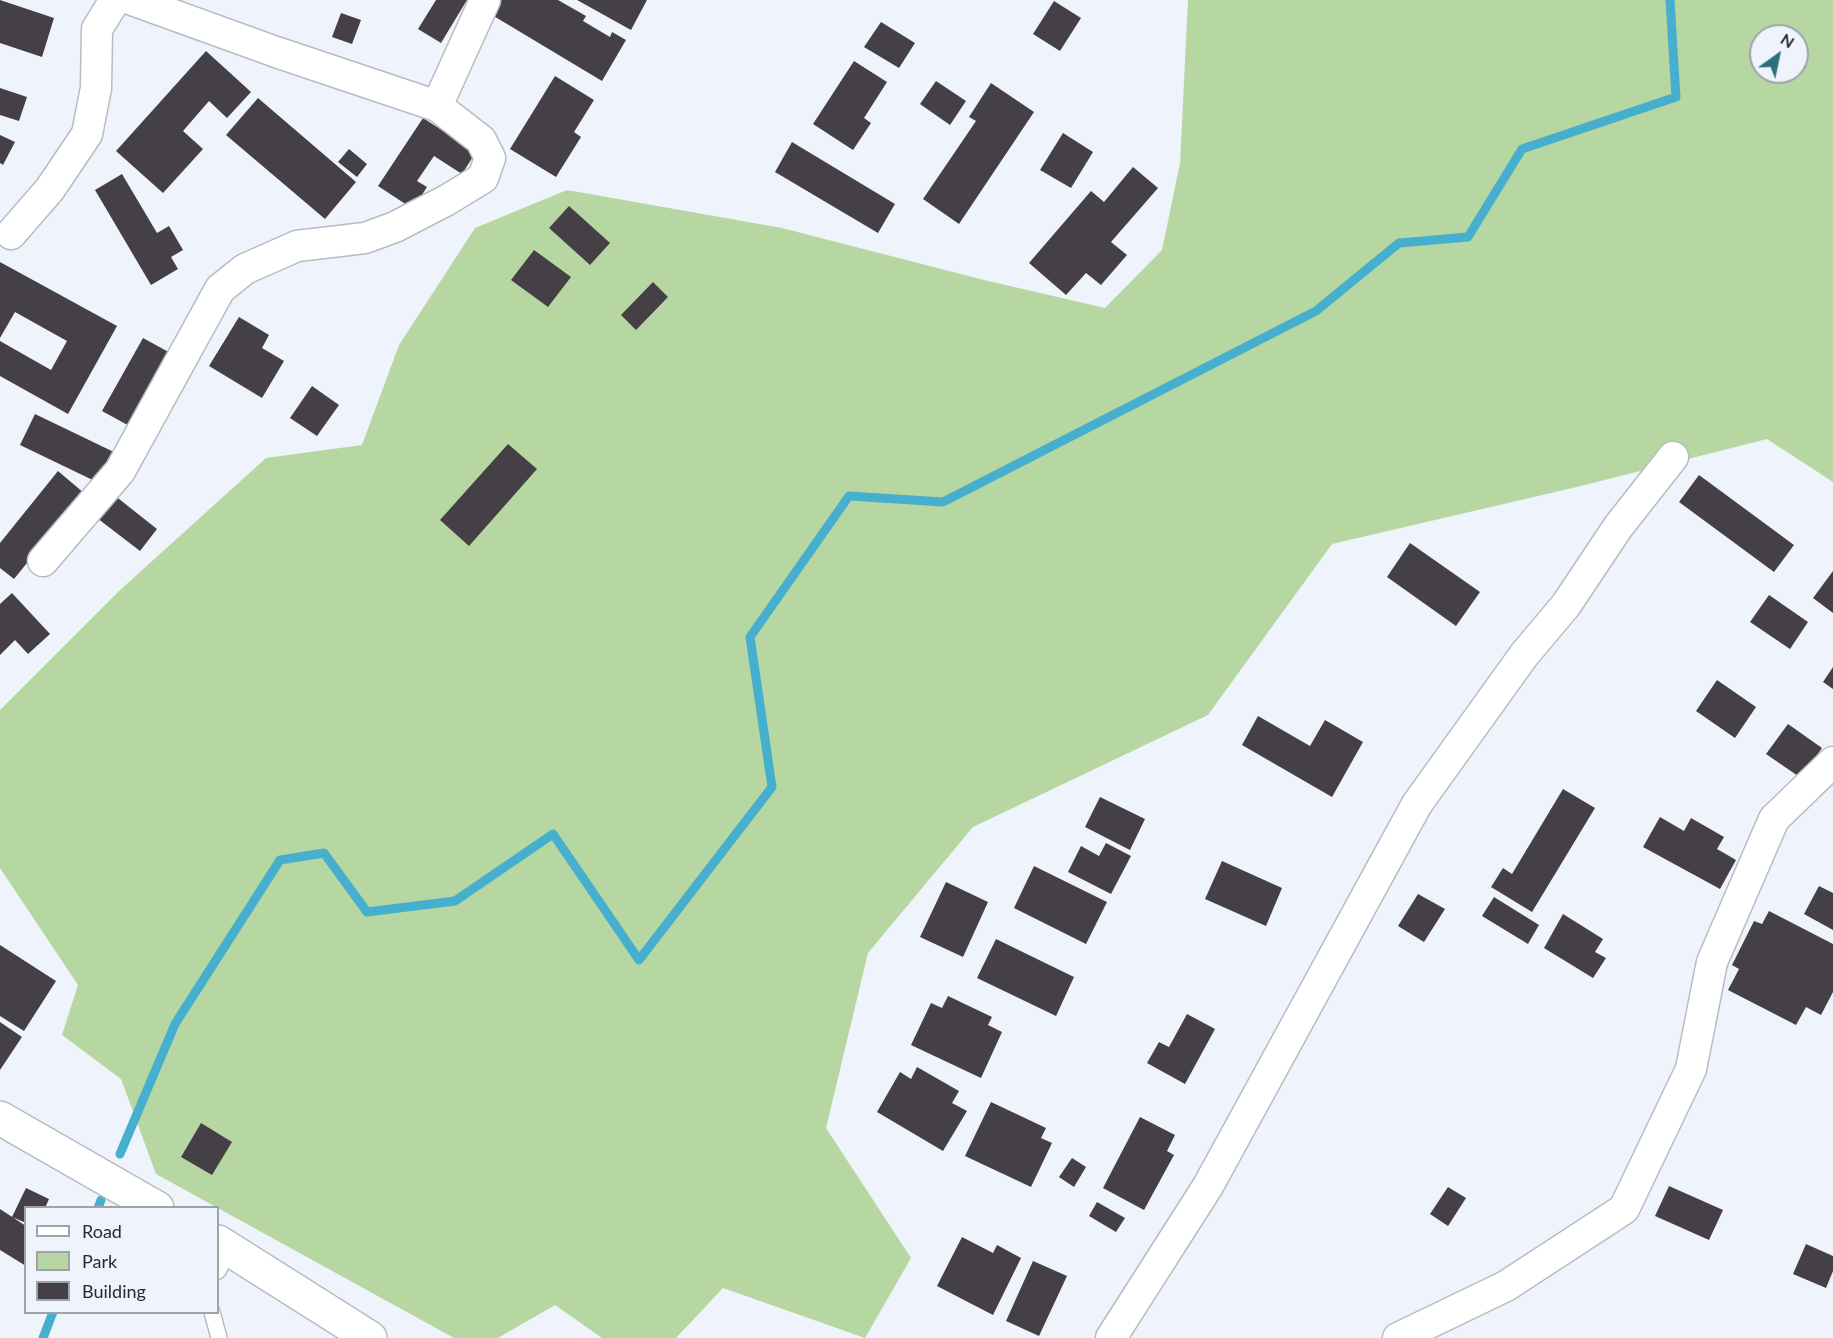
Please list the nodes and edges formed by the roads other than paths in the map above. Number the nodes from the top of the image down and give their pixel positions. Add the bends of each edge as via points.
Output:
1 (115, 0) edge
2 (132, 0) edge
3 (485, 0) edge
4 (437, 106) junction
5 (11, 234) dead end
6 (1673, 458) dead end
7 (43, 561) dead end
8 (1833, 762) edge
9 (0, 1118) edge
10 (154, 1206) edge
11 (222, 1254) edge
12 (213, 1314) edge
13 (219, 1338) edge
14 (370, 1338) edge
15 (1111, 1338) edge
16 (1398, 1338) edge

1 - 5 street via 97,29 96,87 87,134 50,189
2 - 4 street
3 - 4 street
4 - 7 street via 481,140 489,158 483,178 395,228 365,238 297,246 245,269 220,289 120,471
6 - 15 street via 1618,527 1566,605 1524,655 1418,804 1208,1186
8 - 16 street via 1774,819 1712,962 1691,1069 1624,1209 1506,1286
9 - 10 street
11 - 14 street
12 - 13 lane

